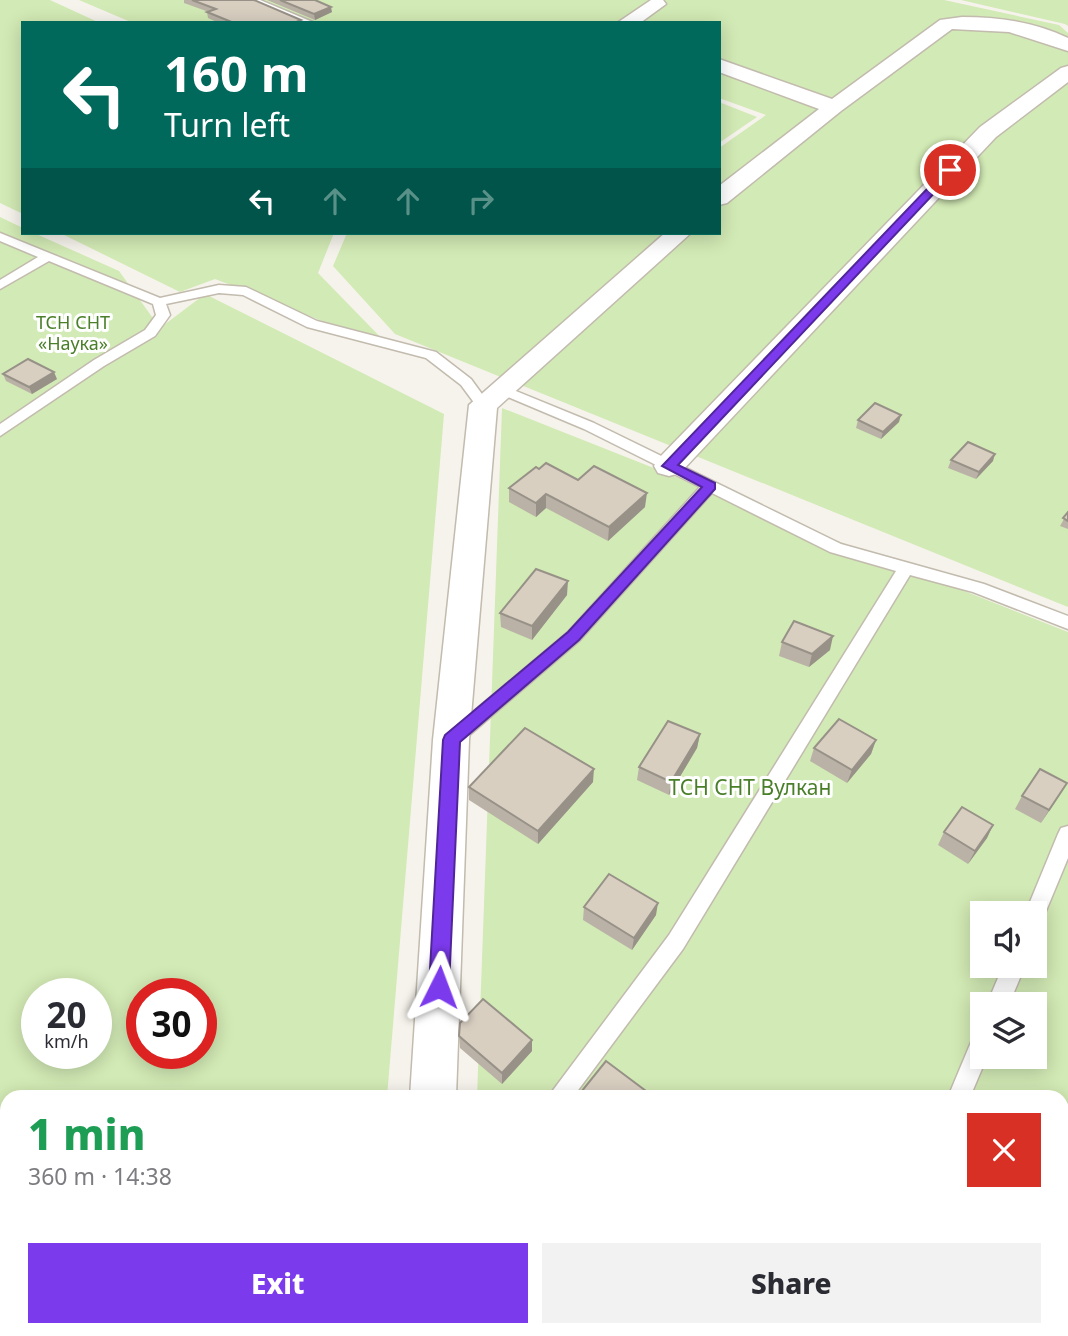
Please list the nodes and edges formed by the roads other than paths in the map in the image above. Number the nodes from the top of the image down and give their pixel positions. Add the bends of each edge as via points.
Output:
1 (252, 0) edge
2 (644, 0) edge
3 (941, 5) dead end
4 (305, 21) edge
5 (629, 21) edge
6 (969, 21) junction
7 (1068, 45) edge
8 (721, 66) edge
9 (1068, 72) edge
10 (834, 107) junction
11 (721, 196) edge
12 (678, 235) edge
13 (0, 237) edge
14 (49, 256) junction
15 (0, 285) edge
16 (159, 302) junction
17 (492, 397) junction
18 (0, 431) edge
19 (669, 466) junction
20 (710, 486) junction
21 (906, 568) junction
22 (1068, 623) edge
23 (451, 740) junction
24 (1068, 834) edge
25 (1040, 901) edge
26 (971, 1069) edge
27 (433, 1090) edge
28 (564, 1090) edge
29 (962, 1090) edge

1 - 4 lane
2 - 5 street via 657,4
3 - 6 street
6 - 7 street via 1018,28
6 - 10 street via 947,24
8 - 10 street
9 - 19 street via 988,132
10 - 11 street
12 - 17 street
13 - 14 lane
14 - 15 lane
14 - 16 lane
16 - 17 lane via 219,289 246,291 313,324 431,355
16 - 18 lane via 163,315 150,333
17 - 19 lane via 589,426
17 - 23 street
19 - 20 lane
20 - 21 lane via 836,548
20 - 23 lane via 574,636
21 - 22 lane
21 - 28 lane via 676,942
23 - 27 street
24 - 25 lane
26 - 29 lane

